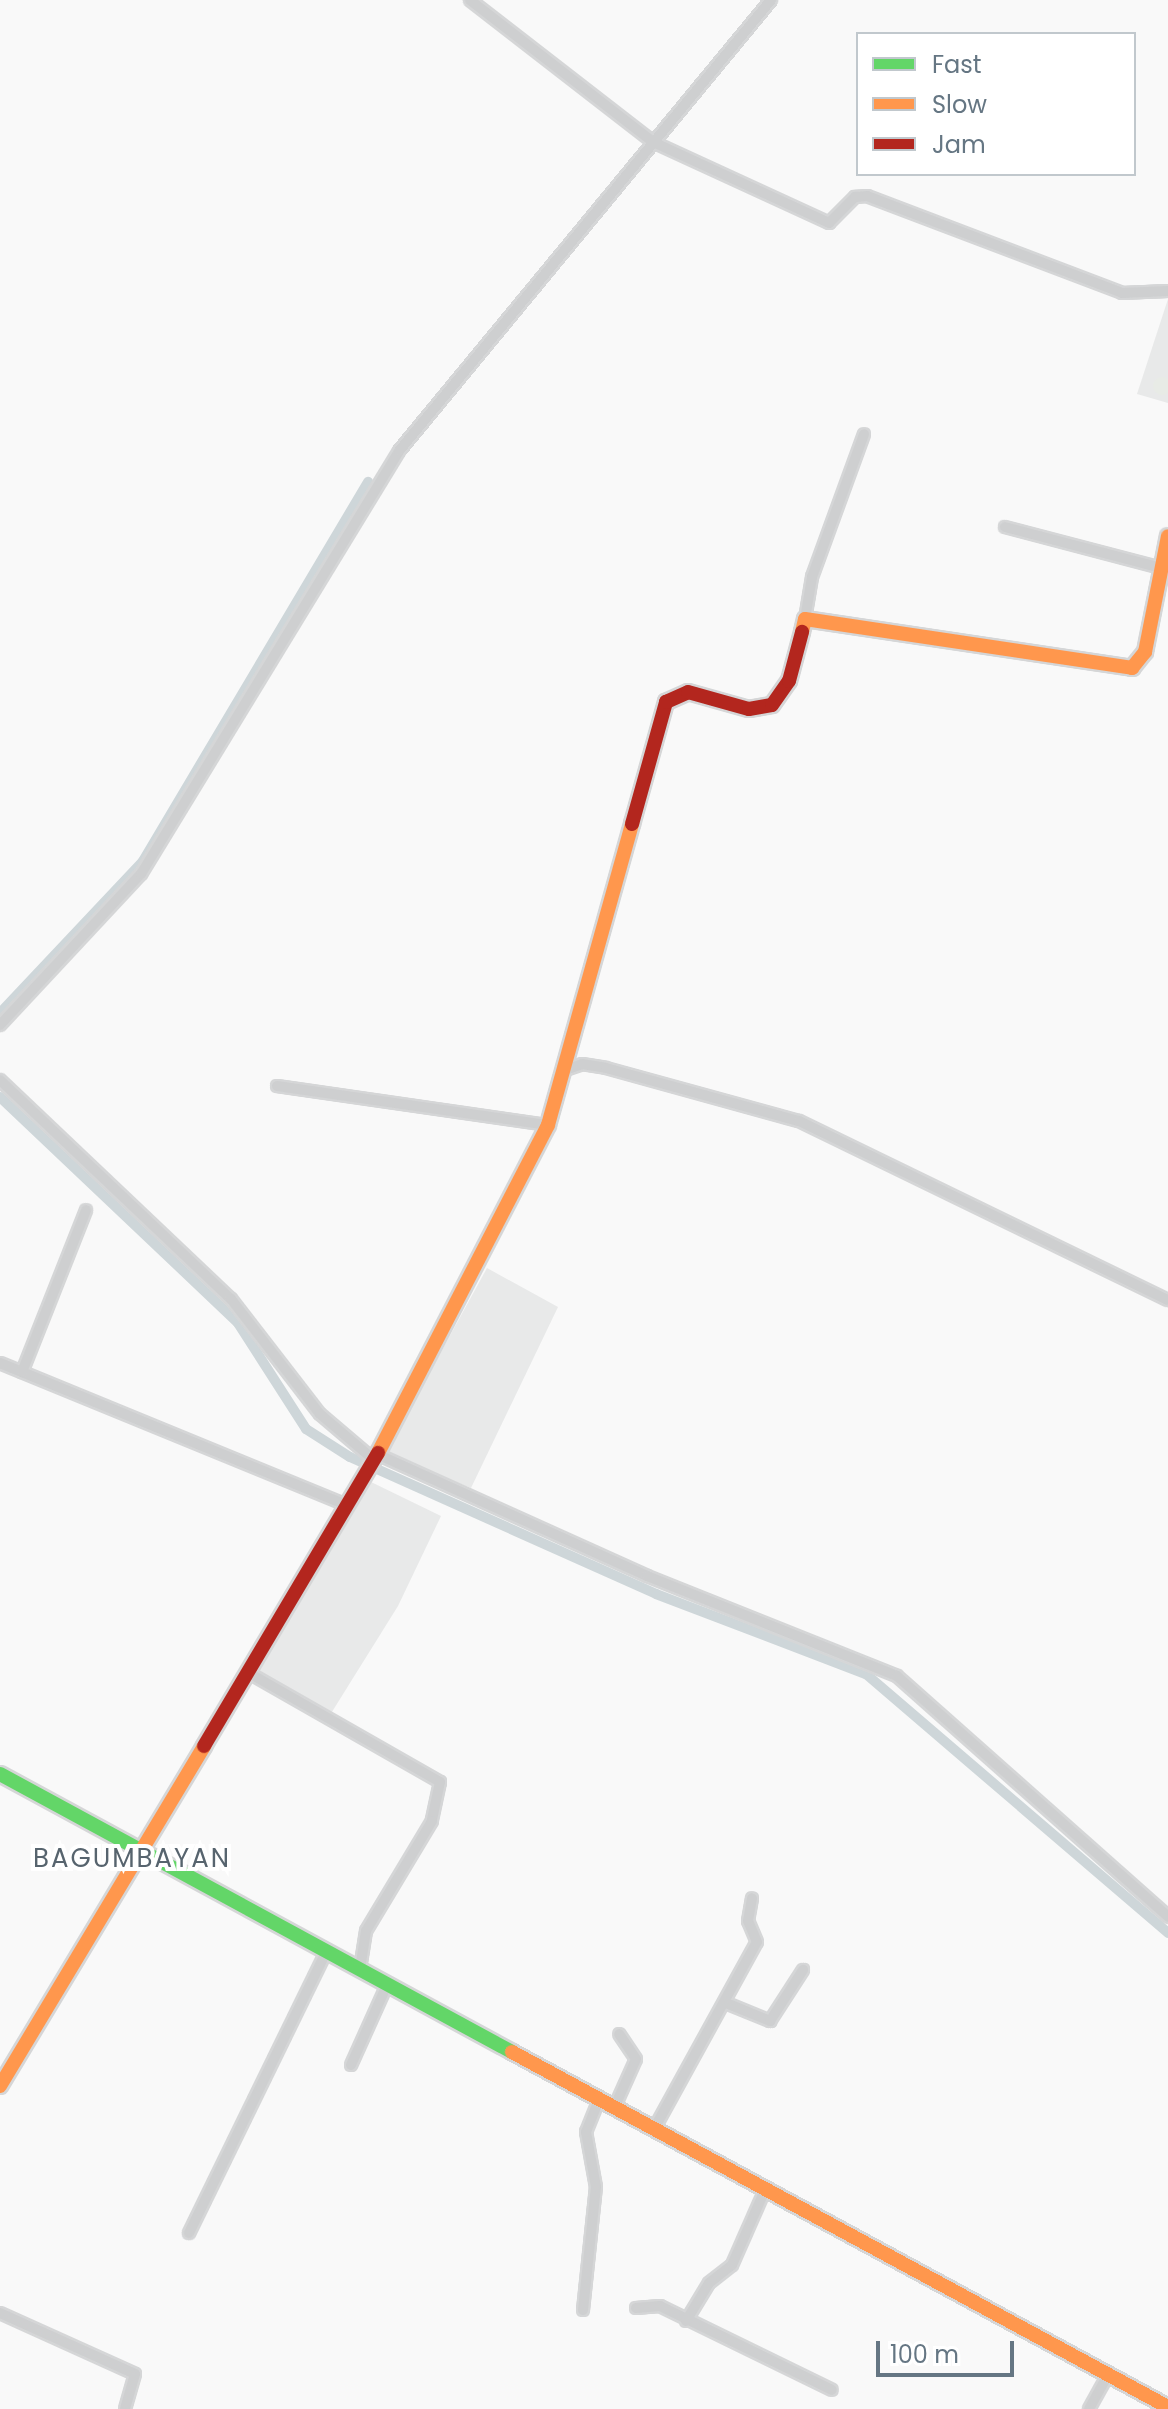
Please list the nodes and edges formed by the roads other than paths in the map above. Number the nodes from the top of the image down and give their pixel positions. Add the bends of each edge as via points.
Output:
1 (470, 0) edge
2 (771, 0) edge
3 (653, 142) junction
4 (1168, 291) edge
5 (864, 434) dead end
6 (1005, 527) dead end
7 (1168, 536) edge
8 (1163, 572) edge
9 (805, 619) junction
10 (0, 1025) edge
11 (568, 1051) junction
12 (582, 1064) junction
13 (562, 1071) junction
14 (0, 1080) edge
15 (277, 1086) dead end
16 (548, 1125) junction
17 (86, 1210) dead end
18 (1168, 1300) edge
19 (0, 1363) edge
20 (22, 1372) junction
21 (374, 1459) junction
22 (348, 1506) junction
23 (249, 1673) junction
24 (0, 1774) edge
25 (142, 1854) junction
26 (752, 1898) dead end
27 (1168, 1917) edge
28 (326, 1952) junction
29 (360, 1970) junction
30 (803, 1970) dead end
31 (387, 1985) junction
32 (726, 2003) junction
33 (619, 2034) dead end
34 (351, 2065) dead end
35 (0, 2086) edge
36 (600, 2098) junction
37 (615, 2106) junction
38 (654, 2129) junction
39 (764, 2192) junction
40 (189, 2233) dead end
41 (636, 2308) dead end
42 (583, 2310) dead end
43 (0, 2313) edge
44 (686, 2321) junction
45 (1108, 2375) junction
46 (832, 2390) dead end
47 (1168, 2407) edge
48 (125, 2409) edge
49 (1089, 2409) edge

1 - 3 street
2 - 3 street
3 - 4 street via 829,223 855,197 867,196 1122,293
3 - 10 street via 386,468 141,874
5 - 9 street via 812,577
6 - 8 street
7 - 8 street
8 - 9 street via 1145,652 1127,669
9 - 11 street via 789,681 772,705 749,709 688,692 666,702
11 - 12 street
11 - 13 street
12 - 13 street
12 - 18 street via 799,1121
13 - 16 street
14 - 21 street via 231,1299 320,1414
15 - 16 street
16 - 21 street via 506,1219
17 - 20 street
19 - 20 street
20 - 22 street
21 - 22 street
21 - 27 street via 897,1676
22 - 23 street
23 - 25 street
23 - 29 street via 440,1782 428,1830 366,1931
24 - 25 street
25 - 28 street
25 - 35 street
26 - 32 street via 748,1921 757,1942
28 - 29 street
28 - 40 street
29 - 31 street
30 - 32 street via 770,2021
31 - 34 street
31 - 36 street
32 - 38 street
33 - 37 street via 636,2059
36 - 37 street
36 - 42 street via 586,2132 596,2187
37 - 38 street
38 - 39 street
39 - 44 street via 732,2265 709,2283
39 - 45 street
41 - 44 street via 653,2304
43 - 48 street via 135,2374
44 - 46 street
45 - 47 street
45 - 49 street

